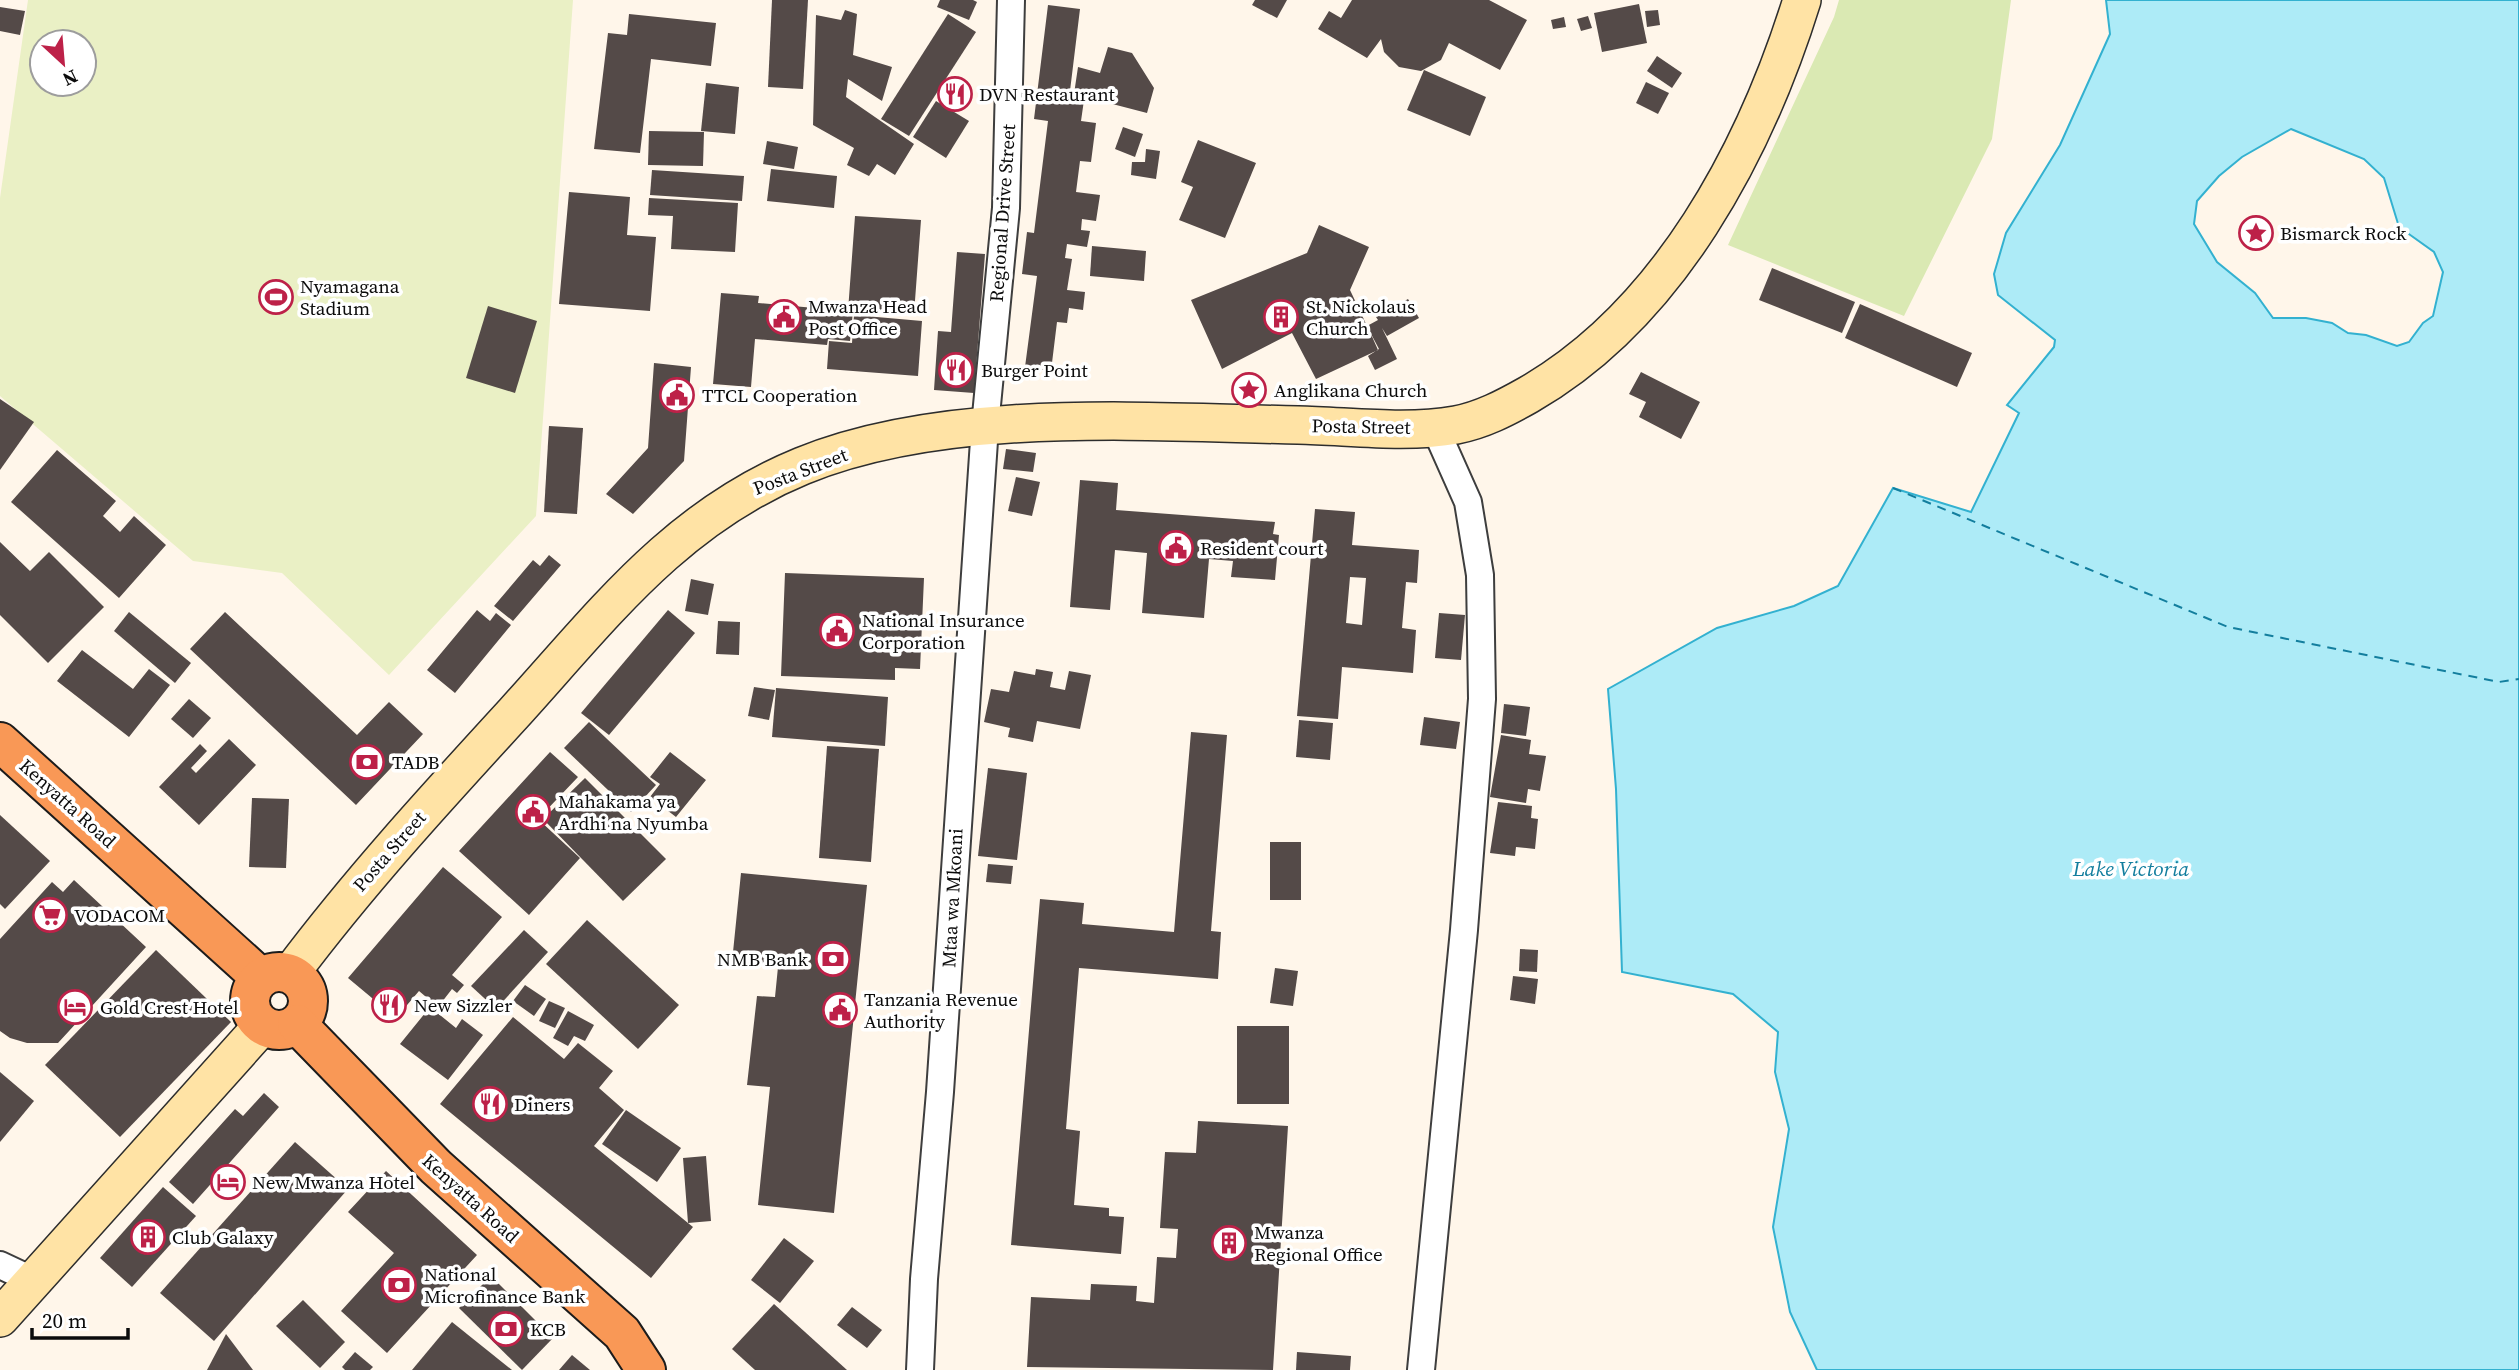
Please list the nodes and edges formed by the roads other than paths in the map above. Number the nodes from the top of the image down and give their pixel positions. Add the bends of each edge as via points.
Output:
1 (1011, 0) edge
2 (1802, 0) edge
3 (985, 426) junction
4 (1435, 428) junction
5 (0, 742) edge
6 (276, 976) junction
7 (279, 1025) junction
8 (0, 1265) edge
9 (34, 1281) junction
10 (0, 1318) edge
11 (646, 1370) edge
12 (920, 1370) edge
13 (1421, 1370) edge

1 - 3 street, Regional Drive Street via 1006,208
2 - 4 main road, Posta Street via 1760,111 1717,194 1660,279 1588,353 1554,380 1488,416
3 - 4 main road, Posta Street via 1161,422
3 - 6 main road, Posta Street via 863,448 806,464 741,493 682,536 620,594
3 - 12 street, Mtaa wa Mkoani
4 - 13 street via 1468,502 1480,575 1482,699 1465,930
5 - 6 highway, Kenyatta Road
6 - 7 highway via 250,995 250,1005
6 - 7 highway via 305,987 308,997 304,1017
7 - 9 main road
7 - 11 highway, Kenyatta Road via 622,1333
8 - 9 street
9 - 10 main road

